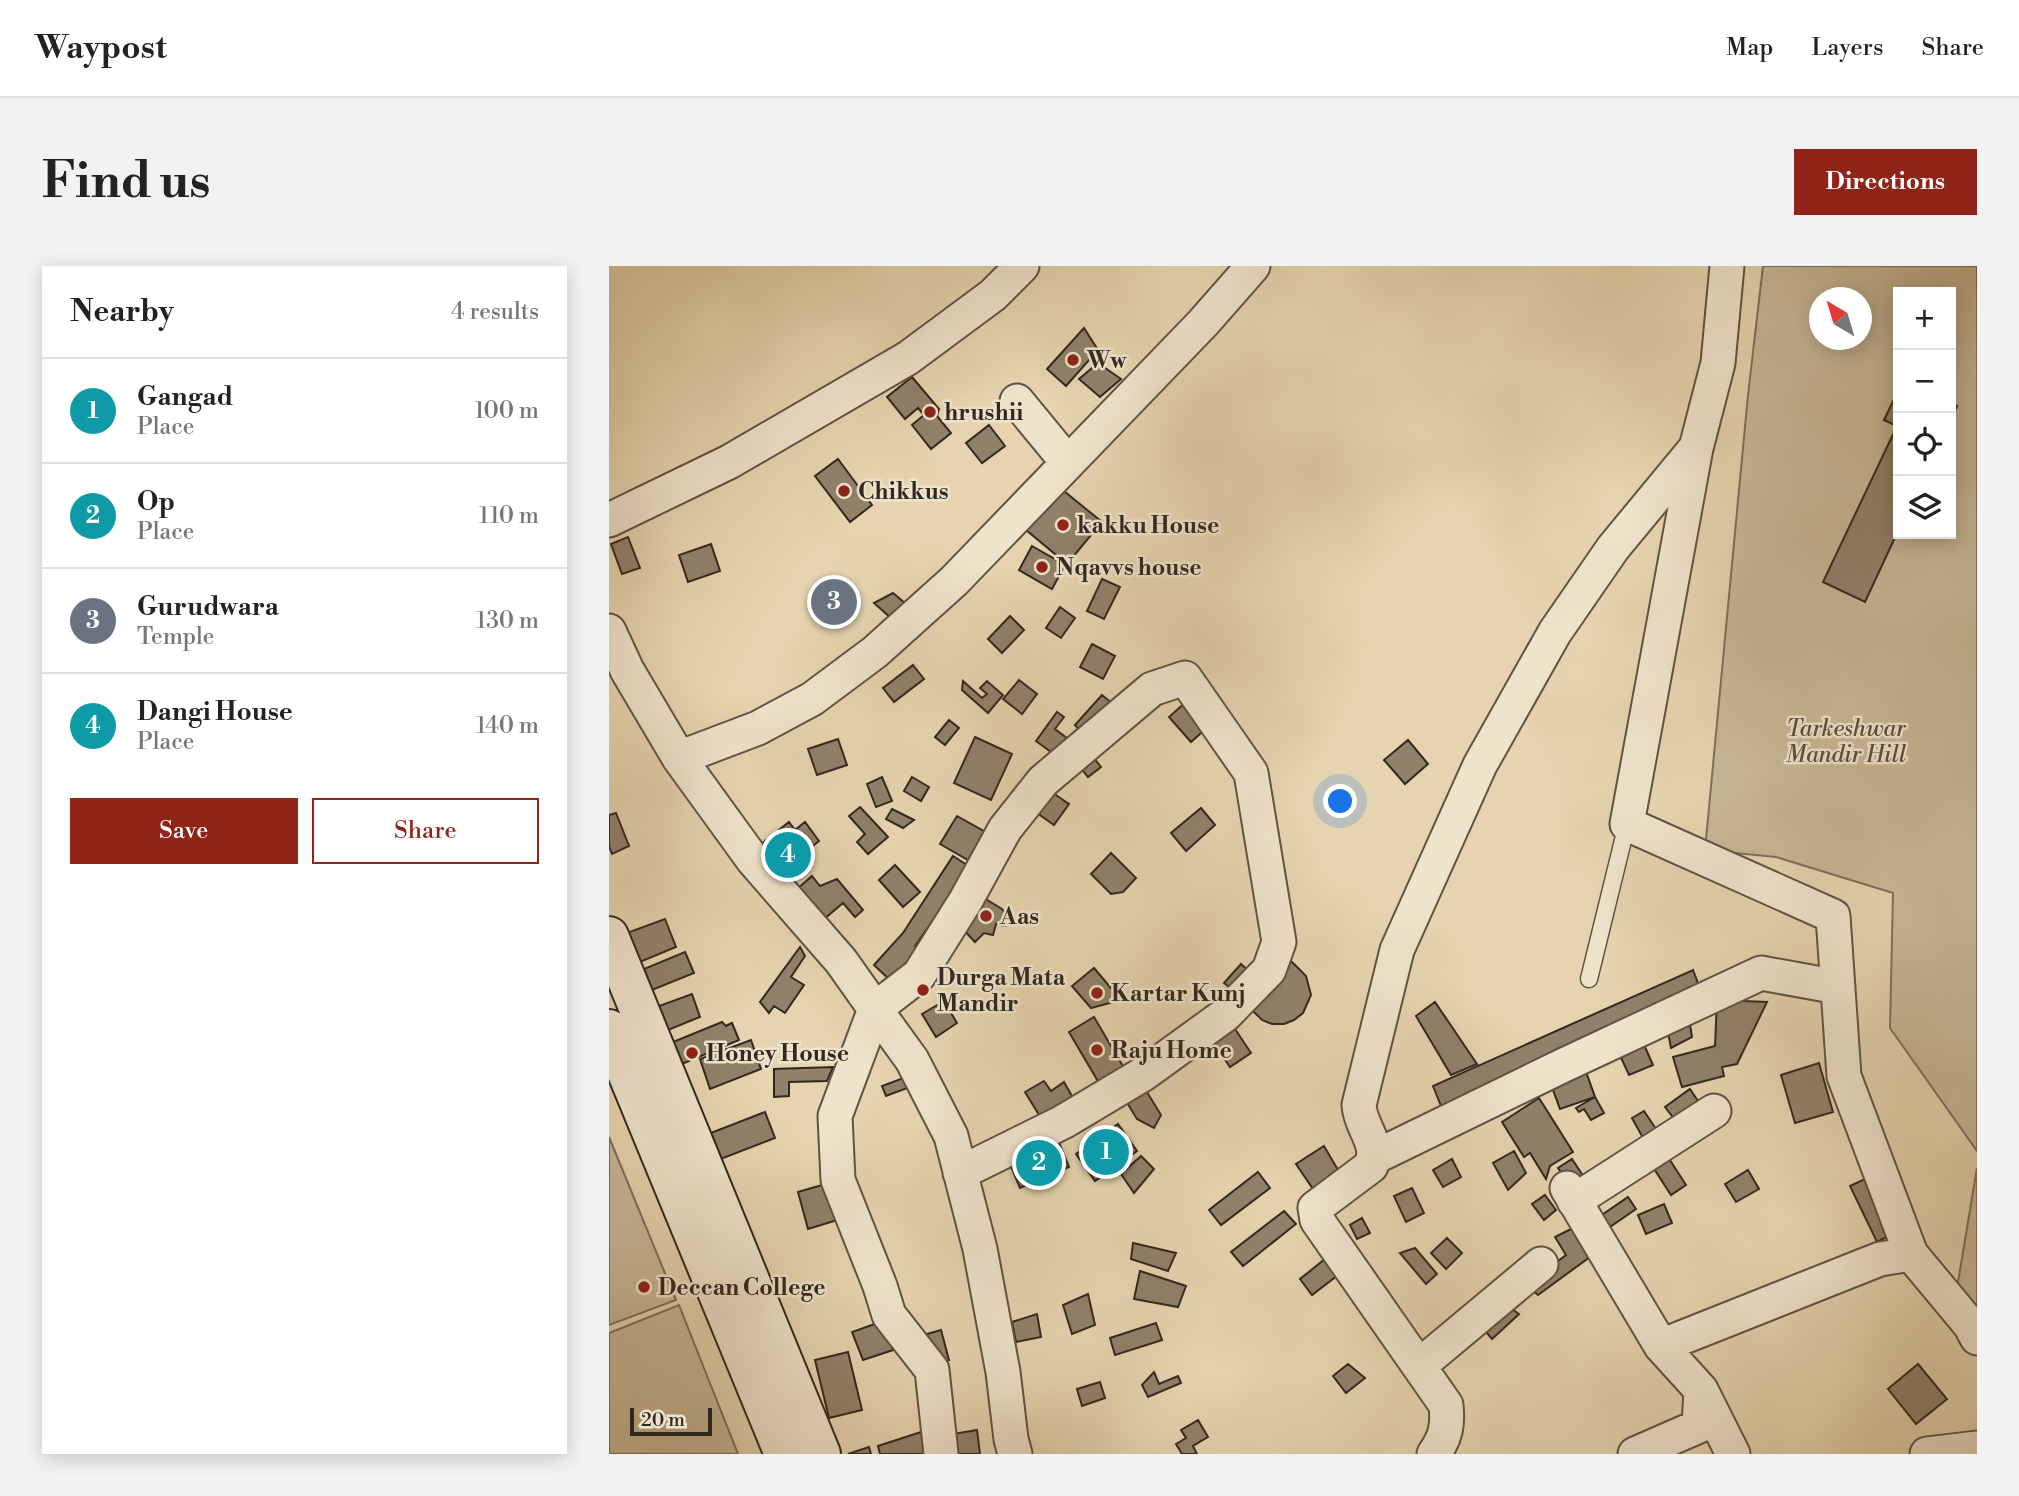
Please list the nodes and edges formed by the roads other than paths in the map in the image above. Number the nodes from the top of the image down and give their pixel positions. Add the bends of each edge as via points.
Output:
1 (1022, 266) edge
2 (1252, 266) edge
3 (1727, 266) edge
4 (1017, 401) dead end
5 (1696, 448) junction
6 (1068, 463) junction
7 (609, 520) edge
8 (609, 631) edge
9 (679, 758) junction
10 (1627, 824) junction
11 (609, 936) edge
12 (1589, 979) dead end
13 (1838, 987) junction
14 (875, 1009) junction
15 (609, 1029) edge
16 (1714, 1111) dead end
17 (1375, 1157) junction
18 (960, 1173) junction
19 (1911, 1254) junction
20 (1541, 1264) dead end
21 (1977, 1338) edge
22 (1661, 1346) junction
23 (1419, 1366) junction
24 (1701, 1390) junction
25 (1977, 1448) edge
26 (784, 1454) edge
27 (821, 1454) edge
28 (941, 1454) edge
29 (1015, 1454) edge
30 (1434, 1454) edge
31 (1635, 1454) edge
32 (1733, 1454) edge
33 (1927, 1454) edge

1 - 7 street via 993,295 908,358 729,462
2 - 6 street
3 - 5 street via 1718,363
4 - 6 street
5 - 10 street
5 - 17 street via 1613,548 1555,632 1474,778 1397,950 1359,1105
6 - 9 street via 954,581 875,652 812,699 758,728
8 - 9 street
9 - 14 street via 753,860 841,961
10 - 12 lane
10 - 13 street via 1833,916
11 - 27 street
13 - 17 street via 1761,973
13 - 19 street via 1845,1076
14 - 18 street via 918,1071 951,1136
14 - 18 street via 919,975 1005,830 1043,781 1152,689 1185,678 1251,773 1279,942 1269,970 1225,1015 1145,1073 1063,1122
14 - 28 street via 835,1116 838,1180 890,1315 932,1370
15 - 26 street
16 - 22 street via 1571,1195
17 - 23 street via 1371,1166 1315,1209 1317,1220
18 - 29 street via 980,1249
19 - 21 street
19 - 22 street via 1880,1259
20 - 23 street
22 - 24 street
23 - 30 street via 1446,1405 1448,1425
24 - 31 street via 1699,1426
24 - 32 street
25 - 33 street

